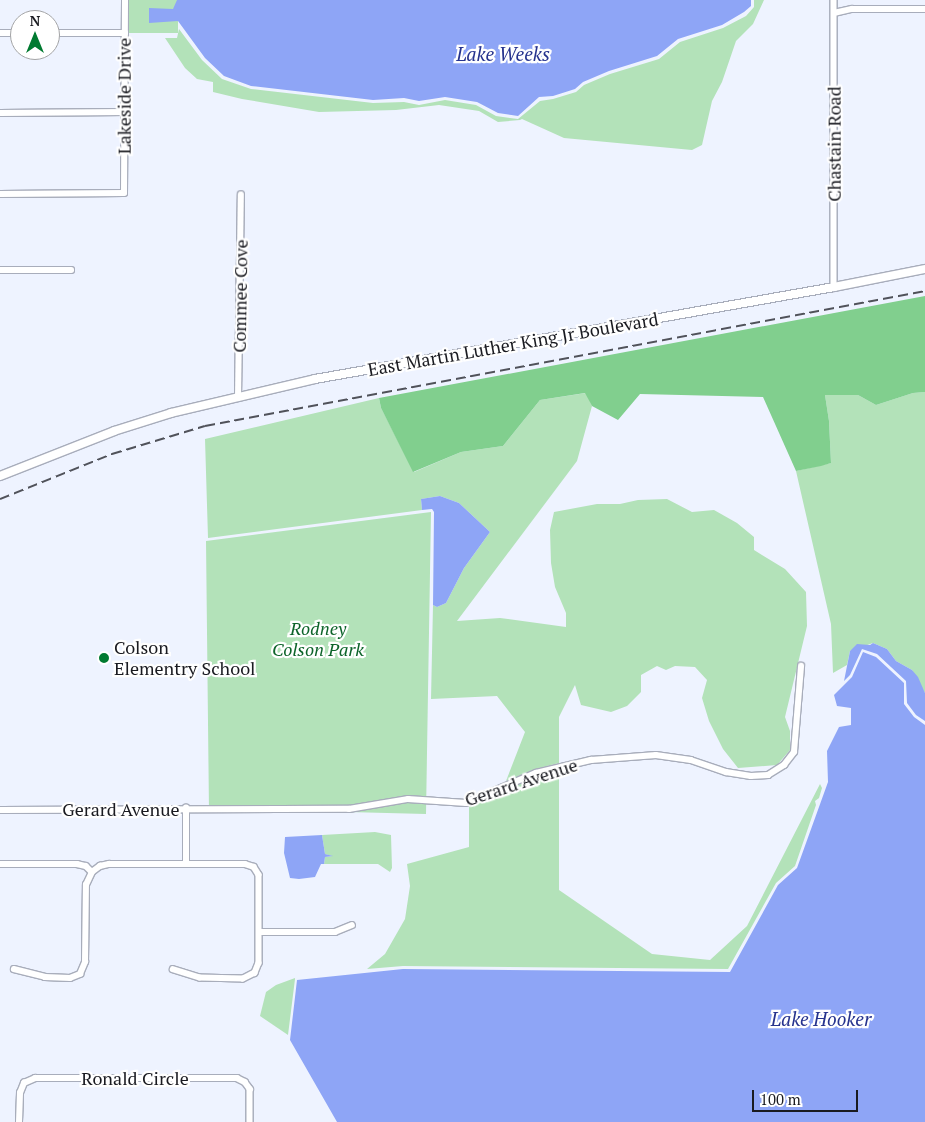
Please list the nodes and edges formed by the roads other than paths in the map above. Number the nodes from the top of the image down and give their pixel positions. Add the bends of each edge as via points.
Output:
1 (125, 0) edge
2 (834, 0) edge
3 (925, 9) edge
4 (834, 12) junction
5 (125, 32) junction
6 (60, 33) edge
7 (125, 112) junction
8 (0, 113) edge
9 (0, 194) edge
10 (241, 195) dead end
11 (925, 269) edge
12 (0, 270) edge
13 (71, 270) dead end
14 (834, 287) junction
15 (238, 398) junction
16 (2, 475) edge
17 (801, 666) dead end
18 (186, 808) junction
19 (0, 810) edge
20 (0, 864) edge
21 (186, 864) junction
22 (92, 872) junction
23 (352, 925) dead end
24 (259, 932) junction
25 (14, 969) dead end
26 (173, 970) dead end
27 (19, 1122) edge
28 (250, 1122) edge

1 - 5 street, Lakeside Drive
2 - 4 street, Chastain Road
3 - 4 street via 852,8
4 - 14 street, Chastain Road
5 - 6 street
5 - 7 street, Lakeside Drive
7 - 8 street
7 - 9 street, Lakeside Drive via 124,193
10 - 15 street, Commee Cove
11 - 14 main road, East Martin Luther King Jr Boulevard
12 - 13 street
14 - 15 main road, East Martin Luther King Jr Boulevard via 315,379
15 - 16 main road, East Martin Luther King Jr Boulevard via 171,414 105,435
17 - 18 street, Gerard Avenue via 794,752 784,765 768,775 726,772 691,760 656,755 591,760 536,773 466,802 408,799 349,809
18 - 19 street, Gerard Avenue
18 - 21 street
20 - 22 street via 76,864 86,866
21 - 22 street via 109,864
21 - 24 street via 245,864 254,867 259,875
22 - 25 street via 86,885 85,962 80,974 70,978 45,977
23 - 24 street via 335,932
24 - 26 street via 259,963 255,973 243,979 200,978
27 - 28 street, Ronald Circle via 20,1093 24,1083 35,1078 236,1078 250,1089

